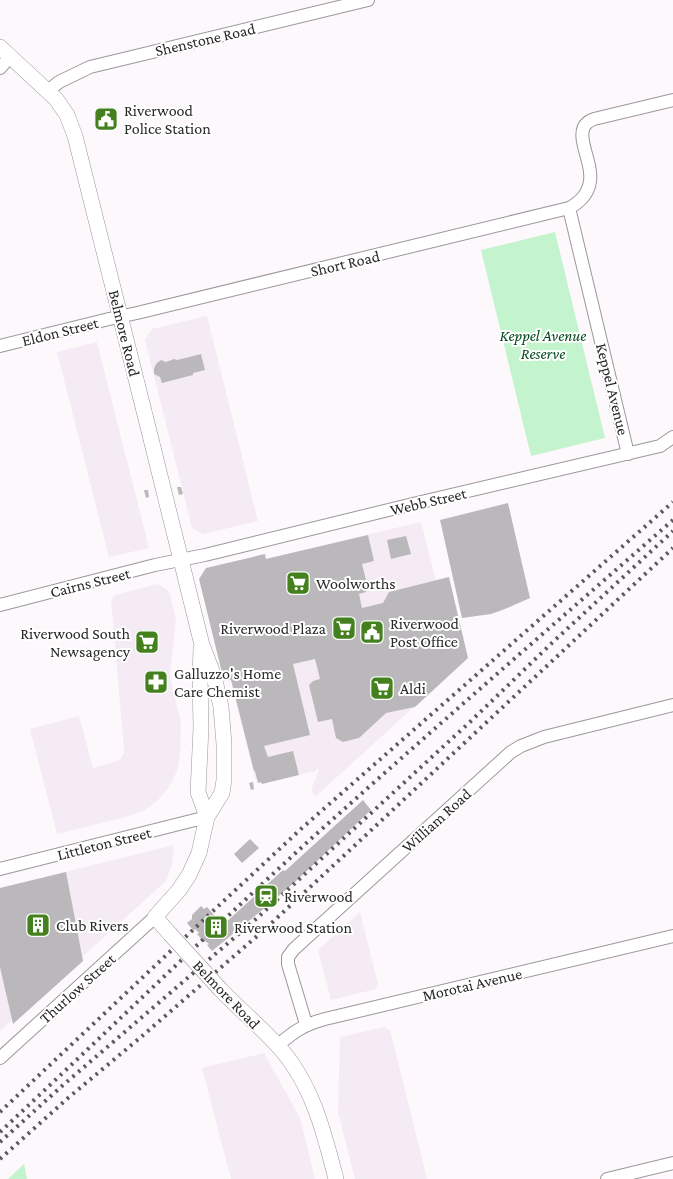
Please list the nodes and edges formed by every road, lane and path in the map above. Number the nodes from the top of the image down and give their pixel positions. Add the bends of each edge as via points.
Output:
1 (368, 0) edge
2 (2, 56) edge
3 (48, 91) junction
4 (673, 100) edge
5 (569, 208) junction
6 (121, 316) junction
7 (0, 346) edge
8 (673, 437) edge
9 (628, 454) junction
10 (181, 560) junction
11 (0, 605) edge
12 (202, 645) junction
13 (673, 705) edge
14 (207, 818) junction
15 (0, 869) edge
16 (155, 917) junction
17 (673, 936) edge
18 (306, 1024) junction
19 (278, 1045) junction
20 (0, 1058) edge
21 (673, 1163) edge
22 (336, 1179) edge
23 (607, 1179) edge

1 - 3 street, Shenstone Road via 90,67
2 - 3 main road, Belmore Road
3 - 6 main road, Belmore Road via 67,115 75,136
4 - 5 street via 594,119 586,124 582,132 590,172 589,185 585,195
5 - 6 street, Short Road
5 - 9 street, Keppel Avenue
6 - 7 street, Eldon Street
6 - 10 main road, Belmore Road
8 - 9 street, Webb Street via 660,446
9 - 10 street, Webb Street
10 - 11 street, Cairns Street
10 - 12 main road, Belmore Road
12 - 14 main road, Belmore Road via 198,792
12 - 14 main road, Belmore Road via 221,707 224,744 222,793
13 - 18 street, William Road via 544,737 511,752 294,949 288,957 288,964
14 - 15 street, Littleton Street
14 - 16 main road, Belmore Road via 199,853 189,875
16 - 19 main road, Belmore Road, bridge via 220,989
16 - 20 street, Thurlow Street
17 - 18 street, Morotai Avenue
18 - 19 street, Morotai Avenue
19 - 22 main road, Belmore Road via 312,1098
21 - 23 street

